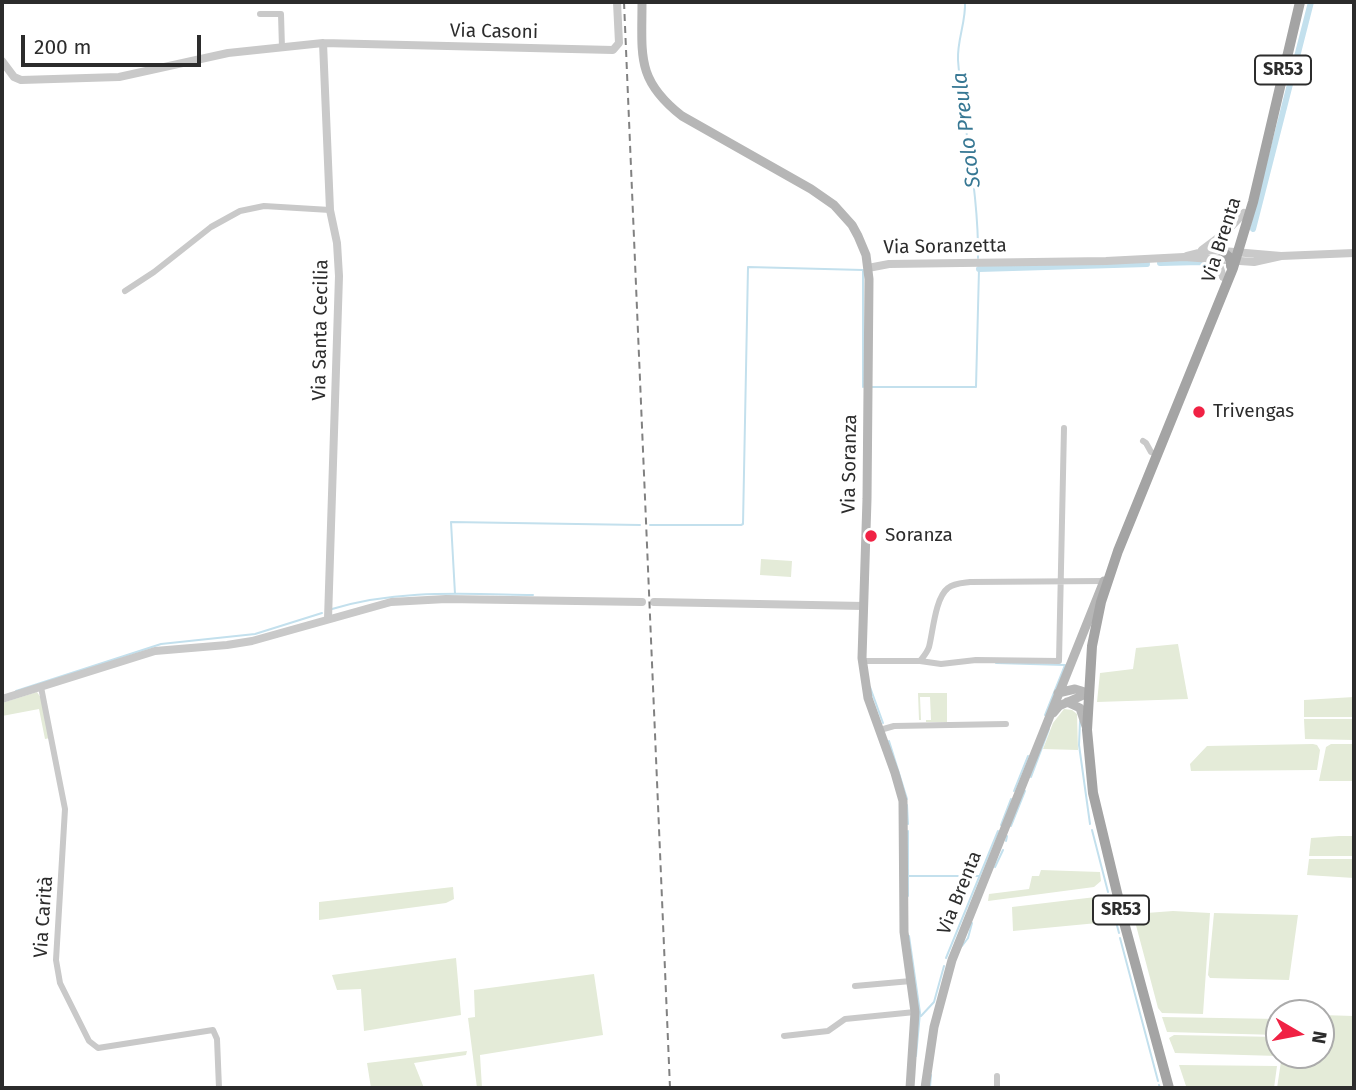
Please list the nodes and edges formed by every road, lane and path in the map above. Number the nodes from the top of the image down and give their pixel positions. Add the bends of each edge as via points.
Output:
1 (617, 2) edge
2 (642, 2) edge
3 (1300, 2) edge
4 (260, 14) dead end
5 (323, 43) junction
6 (282, 48) junction
7 (2, 61) edge
8 (1266, 139) junction
9 (1248, 200) junction
10 (330, 210) junction
11 (1244, 213) junction
12 (1243, 235) junction
13 (1199, 251) junction
14 (1255, 252) junction
15 (1354, 253) edge
16 (1234, 256) junction
17 (1281, 256) junction
18 (1184, 257) junction
19 (1211, 260) junction
20 (868, 268) junction
21 (1223, 277) junction
22 (125, 291) dead end
23 (1199, 348) junction
24 (1064, 428) dead end
25 (1143, 441) dead end
26 (1156, 454) junction
27 (1118, 551) junction
28 (1062, 580) junction
29 (1104, 581) junction
30 (642, 602) dead end
31 (654, 602) dead end
32 (864, 606) junction
33 (328, 618) junction
34 (862, 661) junction
35 (920, 662) junction
36 (41, 687) junction
37 (1058, 693) junction
38 (1088, 693) junction
39 (2, 699) edge
40 (1067, 702) junction
41 (1049, 717) junction
42 (1006, 724) dead end
43 (880, 730) junction
44 (1087, 730) junction
45 (911, 982) junction
46 (855, 986) dead end
47 (915, 1012) junction
48 (784, 1036) dead end
49 (997, 1076) dead end
50 (219, 1088) edge
51 (910, 1088) edge
52 (925, 1088) edge
53 (997, 1088) edge
54 (1169, 1088) edge

1 - 5 street, Via Casoni via 619,43 613,50
2 - 20 main road, Via Soranzetta via 642,51 648,78 665,102 811,189 843,214 858,236
3 - 8 main road, Via Brenta / SR53
4 - 6 street via 281,14
5 - 6 street
5 - 10 street, Via Santa Cecilia
6 - 7 street via 228,53 119,77 21,80 14,78
8 - 9 main road, Via Brenta / SR53
8 - 12 main road, Via Brenta / SR53
9 - 11 main road, Via Brenta / SR53
9 - 16 main road
10 - 22 street via 264,206 243,210 211,227
10 - 33 street, Via Santa Cecilia via 339,276
11 - 13 street
11 - 16 main road, Via Brenta / SR53
12 - 14 street
12 - 16 main road, Via Brenta / SR53
13 - 16 street, Via Soranzetta
13 - 18 street, Via Soranzetta
14 - 16 street
14 - 17 street
15 - 17 street
16 - 17 street via 1254,262
16 - 19 street, Via Soranzetta
16 - 21 main road, Via Brenta / SR53
16 - 23 main road, Via Brenta / SR53
18 - 19 street, Via Soranzetta
18 - 20 street, Via Soranzetta via 909,263
19 - 21 street
20 - 32 main road, Via Soranza
21 - 23 main road, Via Brenta / SR53
23 - 26 main road, Via Brenta / SR53
24 - 28 street
25 - 26 street
26 - 27 main road, Via Brenta / SR53
27 - 29 main road, Via Brenta
27 - 38 main road, SR53 via 1096,621
28 - 29 street
28 - 35 street via 970,582 947,588 932,625 928,651
28 - 35 street via 1059,661
29 - 37 main road, Via Brenta
30 - 33 street via 416,600
31 - 32 street
32 - 34 main road, Via Soranza
33 - 36 street via 239,643 155,651
34 - 35 street
34 - 43 main road, Via Soranza
36 - 39 street
36 - 50 street, Via Carità via 65,808 56,960 60,983 95,1047 214,1030
37 - 38 main road via 1075,689
37 - 41 main road, Via Brenta
38 - 40 main road, Via Brenta
38 - 44 main road, SR53
40 - 41 main road, Via Brenta
40 - 44 main road via 1080,708
41 - 52 main road, Via Brenta via 952,960 933,1027
42 - 43 street
43 - 45 main road, Via Soranza via 903,801 904,932
44 - 54 main road, SR53 via 1107,853
45 - 46 street
45 - 47 main road, Via Soranza
47 - 48 street via 845,1019 828,1031
47 - 51 main road, Via Soranza
49 - 53 street

